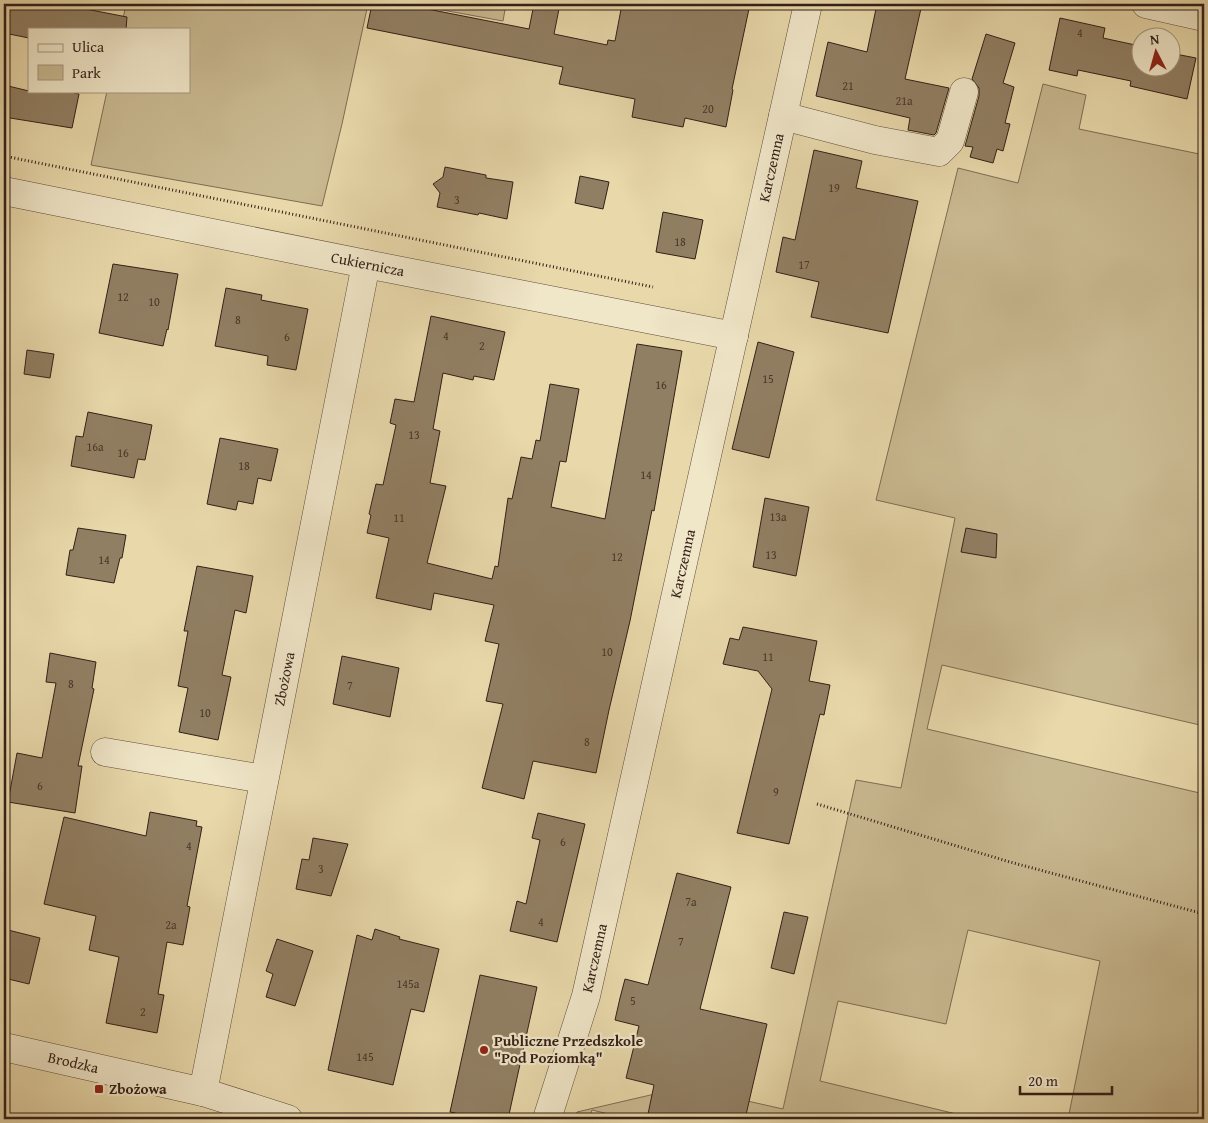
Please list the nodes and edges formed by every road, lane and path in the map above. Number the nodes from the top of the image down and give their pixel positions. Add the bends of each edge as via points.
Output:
1 (808, 4) edge
2 (1146, 4) edge
3 (1204, 17) edge
4 (964, 92) dead end
5 (783, 116) junction
6 (4, 156) edge
7 (4, 191) edge
8 (366, 264) junction
9 (655, 288) dead end
10 (734, 336) junction
11 (105, 752) dead end
12 (264, 779) junction
13 (817, 804) dead end
14 (1204, 914) edge
15 (4, 1047) edge
16 (203, 1092) junction
17 (288, 1119) edge
18 (547, 1119) edge

1 - 5 street, Karczemna
2 - 3 street
4 - 5 street via 950,141 939,152 875,140
5 - 10 street, Karczemna
6 - 9 path
7 - 8 street, Cukiernicza
8 - 10 street, Cukiernicza
8 - 12 street, Zbożowa
10 - 18 street, Karczemna via 586,996
11 - 12 street
12 - 16 street, Zbożowa
13 - 14 path via 1010,862
15 - 16 street, Brodzka
16 - 17 street, Brodzka

